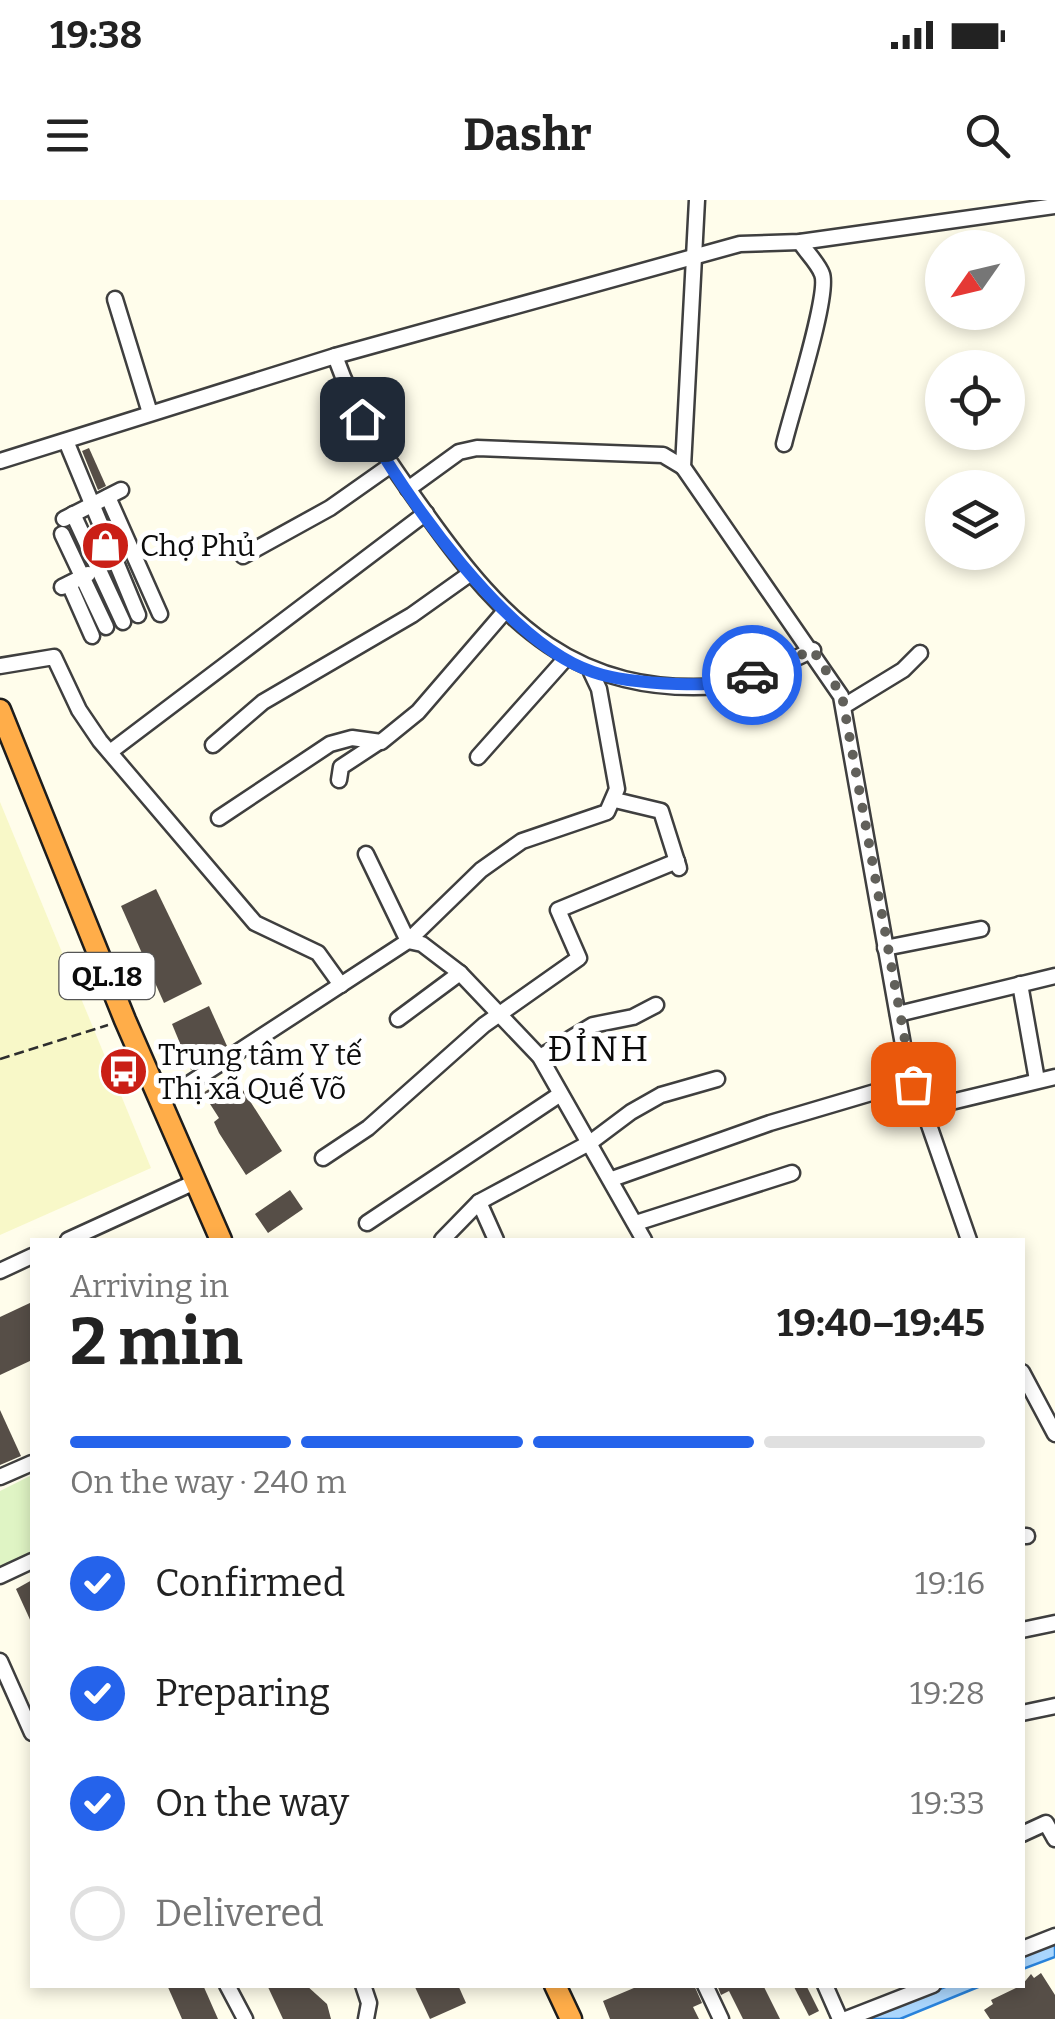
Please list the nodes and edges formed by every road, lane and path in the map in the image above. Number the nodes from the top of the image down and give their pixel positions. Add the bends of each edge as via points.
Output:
1 (697, 200) edge
2 (1055, 206) edge
3 (800, 242) junction
4 (693, 256) junction
5 (115, 298) dead end
6 (335, 356) junction
7 (150, 414) junction
8 (66, 440) junction
9 (784, 444) dead end
10 (0, 462) edge
11 (391, 466) junction
12 (683, 467) junction
13 (408, 489) junction
14 (92, 505) junction
15 (426, 513) junction
16 (66, 522) junction
17 (139, 549) junction
18 (243, 556) dead end
19 (116, 560) junction
20 (98, 569) junction
21 (470, 573) junction
22 (83, 577) junction
23 (505, 611) junction
24 (138, 614) dead end
25 (160, 614) dead end
26 (123, 622) dead end
27 (106, 627) dead end
28 (92, 636) dead end
29 (813, 650) junction
30 (920, 653) dead end
31 (567, 657) junction
32 (0, 666) edge
33 (591, 672) junction
34 (844, 706) junction
35 (0, 710) edge
36 (380, 742) junction
37 (213, 746) dead end
38 (110, 752) junction
39 (478, 757) dead end
40 (339, 780) dead end
41 (615, 800) junction
42 (219, 818) dead end
43 (366, 854) dead end
44 (981, 929) dead end
45 (408, 942) junction
46 (886, 948) junction
47 (460, 973) junction
48 (1055, 976) edge
49 (342, 984) junction
50 (1020, 984) junction
51 (656, 1005) dead end
52 (499, 1014) junction
53 (898, 1014) junction
54 (398, 1019) dead end
55 (125, 1020) junction
56 (540, 1056) junction
57 (0, 1059) edge
58 (1055, 1076) edge
59 (718, 1078) dead end
60 (1037, 1080) junction
61 (912, 1081) junction
62 (559, 1095) junction
63 (161, 1102) junction
64 (922, 1109) junction
65 (591, 1142) junction
66 (323, 1158) dead end
67 (792, 1173) dead end
68 (612, 1179) junction
69 (195, 1182) junction
70 (479, 1202) junction
71 (367, 1222) dead end
72 (636, 1223) junction
73 (97, 1234) edge
74 (219, 1238) edge
75 (444, 1238) edge
76 (495, 1238) edge
77 (643, 1238) edge
78 (969, 1238) edge
79 (30, 1257) edge
80 (0, 1271) edge
81 (1025, 1378) edge
82 (1055, 1434) edge
83 (30, 1464) edge
84 (0, 1477) edge
85 (30, 1562) edge
86 (0, 1576) edge
87 (1055, 1623) edge
88 (1025, 1629) edge
89 (0, 1661) edge
90 (1055, 1706) edge
91 (1025, 1712) edge
92 (30, 1727) edge
93 (1025, 1833) edge
94 (1055, 1840) edge
95 (1055, 1936) edge
96 (1025, 1948) edge
97 (228, 1988) edge
98 (364, 1988) edge
99 (556, 1988) edge
100 (706, 1988) edge
101 (826, 1988) edge
102 (833, 1988) edge
103 (924, 1988) edge
104 (245, 2019) edge
105 (366, 2019) edge
106 (571, 2019) edge
107 (721, 2019) edge
108 (842, 2019) edge

1 - 4 street
2 - 3 street
3 - 4 street via 740,244
3 - 9 street via 824,278 819,321
4 - 6 street
4 - 12 street
5 - 7 street
6 - 7 street
6 - 11 street via 348,394
7 - 8 street
8 - 10 street
8 - 14 street
11 - 13 street
11 - 18 street
12 - 13 street via 663,455 477,448 459,452
12 - 29 street
13 - 15 street
14 - 16 street
14 - 17 street via 115,494
14 - 19 street
15 - 21 street
15 - 38 street
16 - 20 street
16 - 22 street
17 - 19 street
17 - 25 street
19 - 20 street
19 - 24 street
20 - 22 street
20 - 26 street
21 - 23 street
21 - 37 street via 263,702
22 - 27 street
22 - 28 street via 65,586
23 - 31 street
23 - 36 street via 418,712
29 - 33 street via 724,686
29 - 34 street
30 - 34 street
31 - 33 street
31 - 39 street
32 - 38 street via 54,657 79,710
33 - 41 street
34 - 46 street
35 - 55 highway, QL.18
36 - 40 street via 341,767
36 - 42 street via 352,738 330,744
38 - 49 street via 255,923 318,954
41 - 45 street via 607,812 565,823 499,856
41 - 52 street via 662,811 678,865 558,910 579,958
43 - 45 street
44 - 46 street
45 - 47 street via 422,944
45 - 49 street
46 - 53 street
47 - 52 street
47 - 54 street
48 - 50 street
49 - 63 street
50 - 53 street
50 - 60 street
51 - 56 street via 589,1027
52 - 56 street
52 - 66 street via 368,1128
53 - 61 street
55 - 57 path
55 - 63 highway, QL.18
56 - 62 street
58 - 60 street
59 - 65 street via 660,1096
60 - 64 street
61 - 64 street
61 - 68 street
62 - 65 street
62 - 71 street
63 - 69 highway, QL.18
64 - 78 street
65 - 68 street
65 - 70 street
67 - 72 street
68 - 72 street
69 - 73 street
69 - 74 highway, QL.18
70 - 75 street
70 - 76 street
72 - 77 street
79 - 80 street
81 - 82 street
83 - 84 street
85 - 86 street
87 - 88 street
89 - 92 street
90 - 91 street
93 - 94 street via 1046,1823
95 - 96 street
97 - 104 street
98 - 105 street
99 - 106 highway
100 - 107 street
101 - 108 street
102 - 108 street
103 - 108 street

